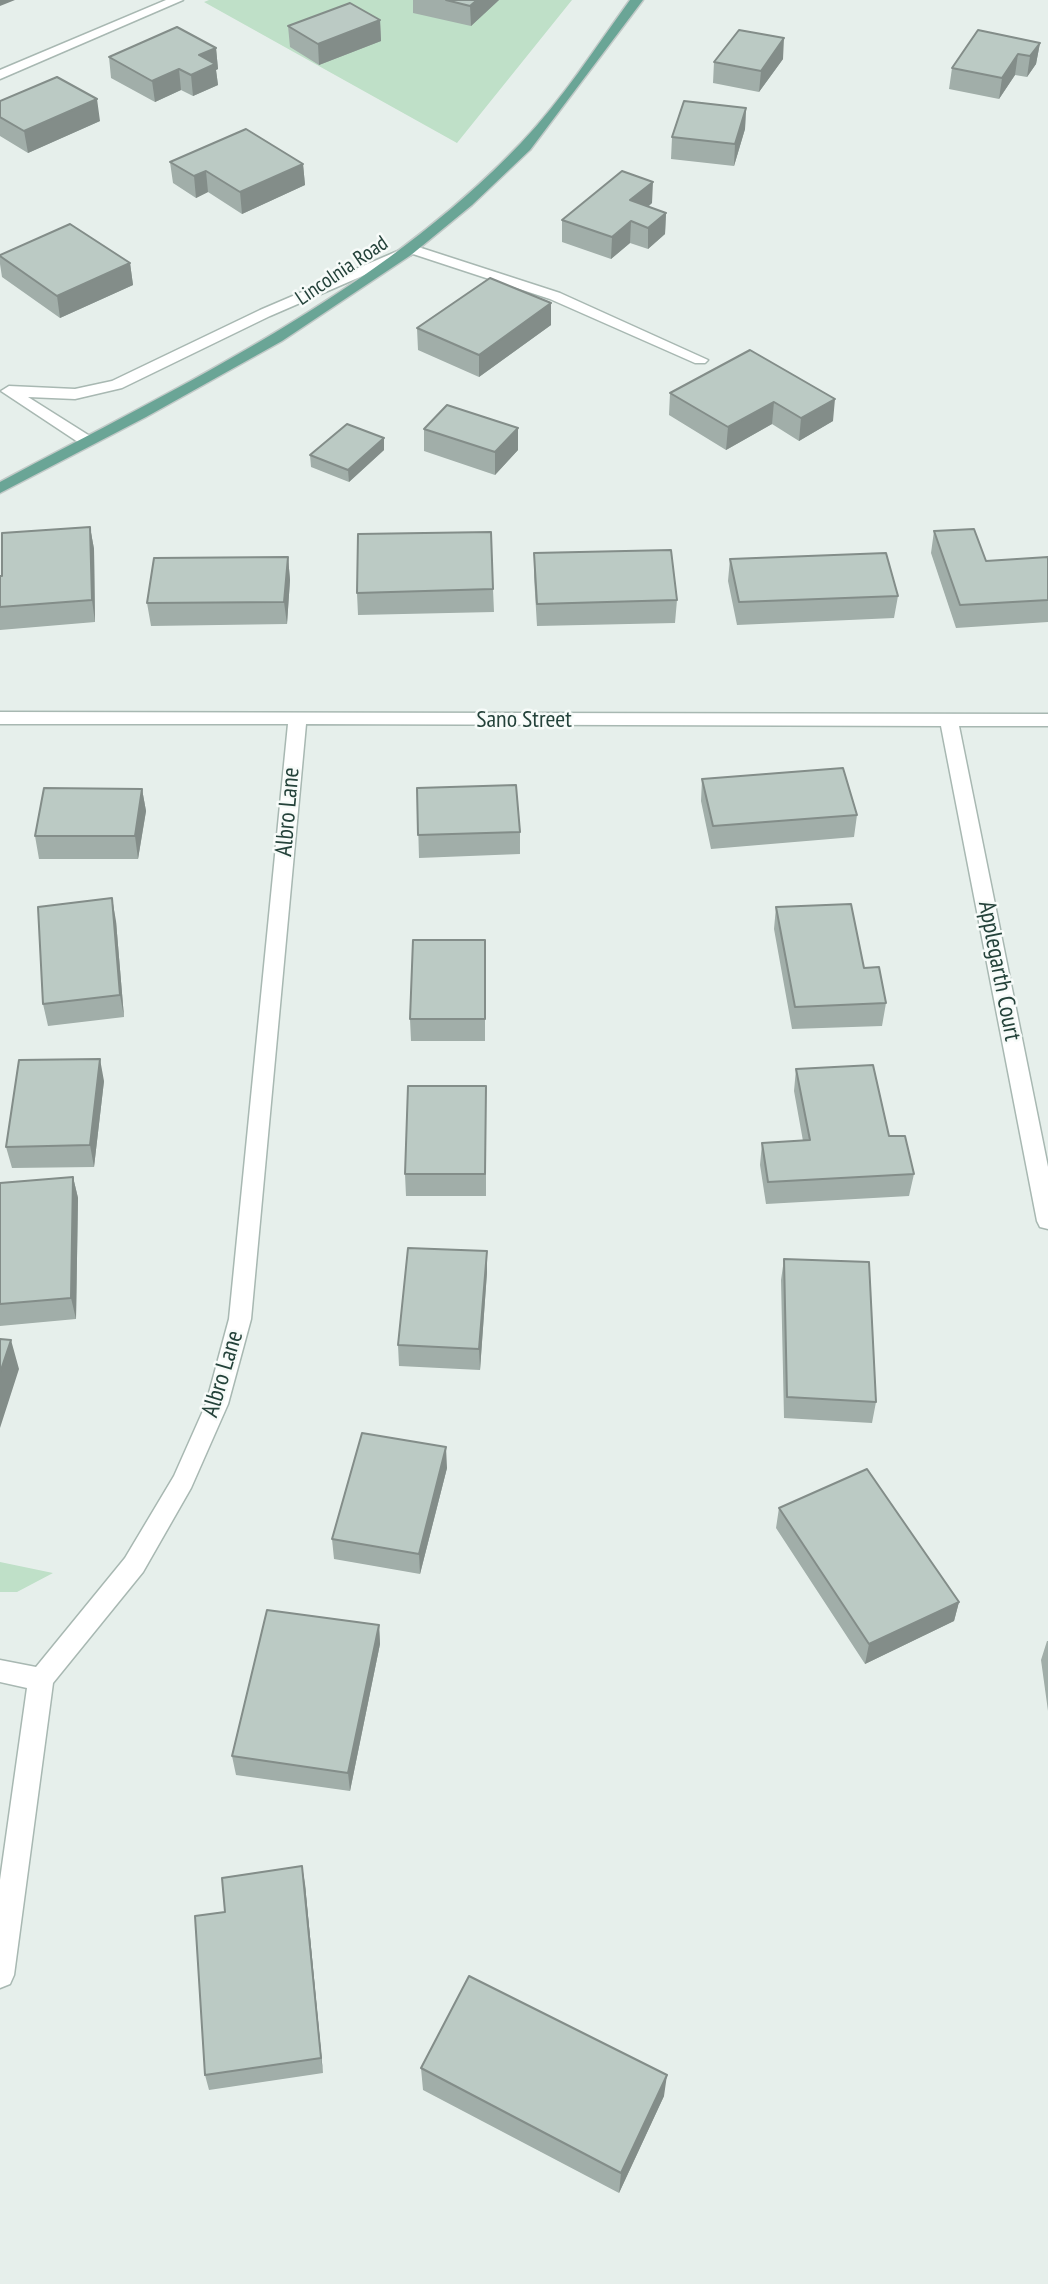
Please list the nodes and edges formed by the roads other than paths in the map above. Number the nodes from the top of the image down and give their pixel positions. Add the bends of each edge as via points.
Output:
1 (177, 0) edge
2 (637, 0) edge
3 (0, 75) edge
4 (412, 249) junction
5 (700, 360) dead end
6 (4, 388) edge
7 (87, 441) junction
8 (0, 488) edge
9 (0, 718) edge
10 (949, 720) junction
11 (1048, 720) edge
12 (296, 721) junction
13 (1048, 1222) edge
14 (0, 1671) edge
15 (41, 1679) junction
16 (0, 1975) edge

1 - 3 street
2 - 4 main road, Lincolnia Road via 527,145
4 - 5 street via 555,296
4 - 6 street via 117,385 75,394
4 - 7 main road, Lincolnia Road via 307,321
6 - 7 street
7 - 8 main road, Lincolnia Road
9 - 12 street, Sano Street
10 - 11 street, Sano Street
10 - 12 street, Sano Street
10 - 13 street, Applegarth Court
12 - 15 street, Albro Lane via 240,1319 216,1404 183,1481 134,1565
14 - 15 street
15 - 16 street

